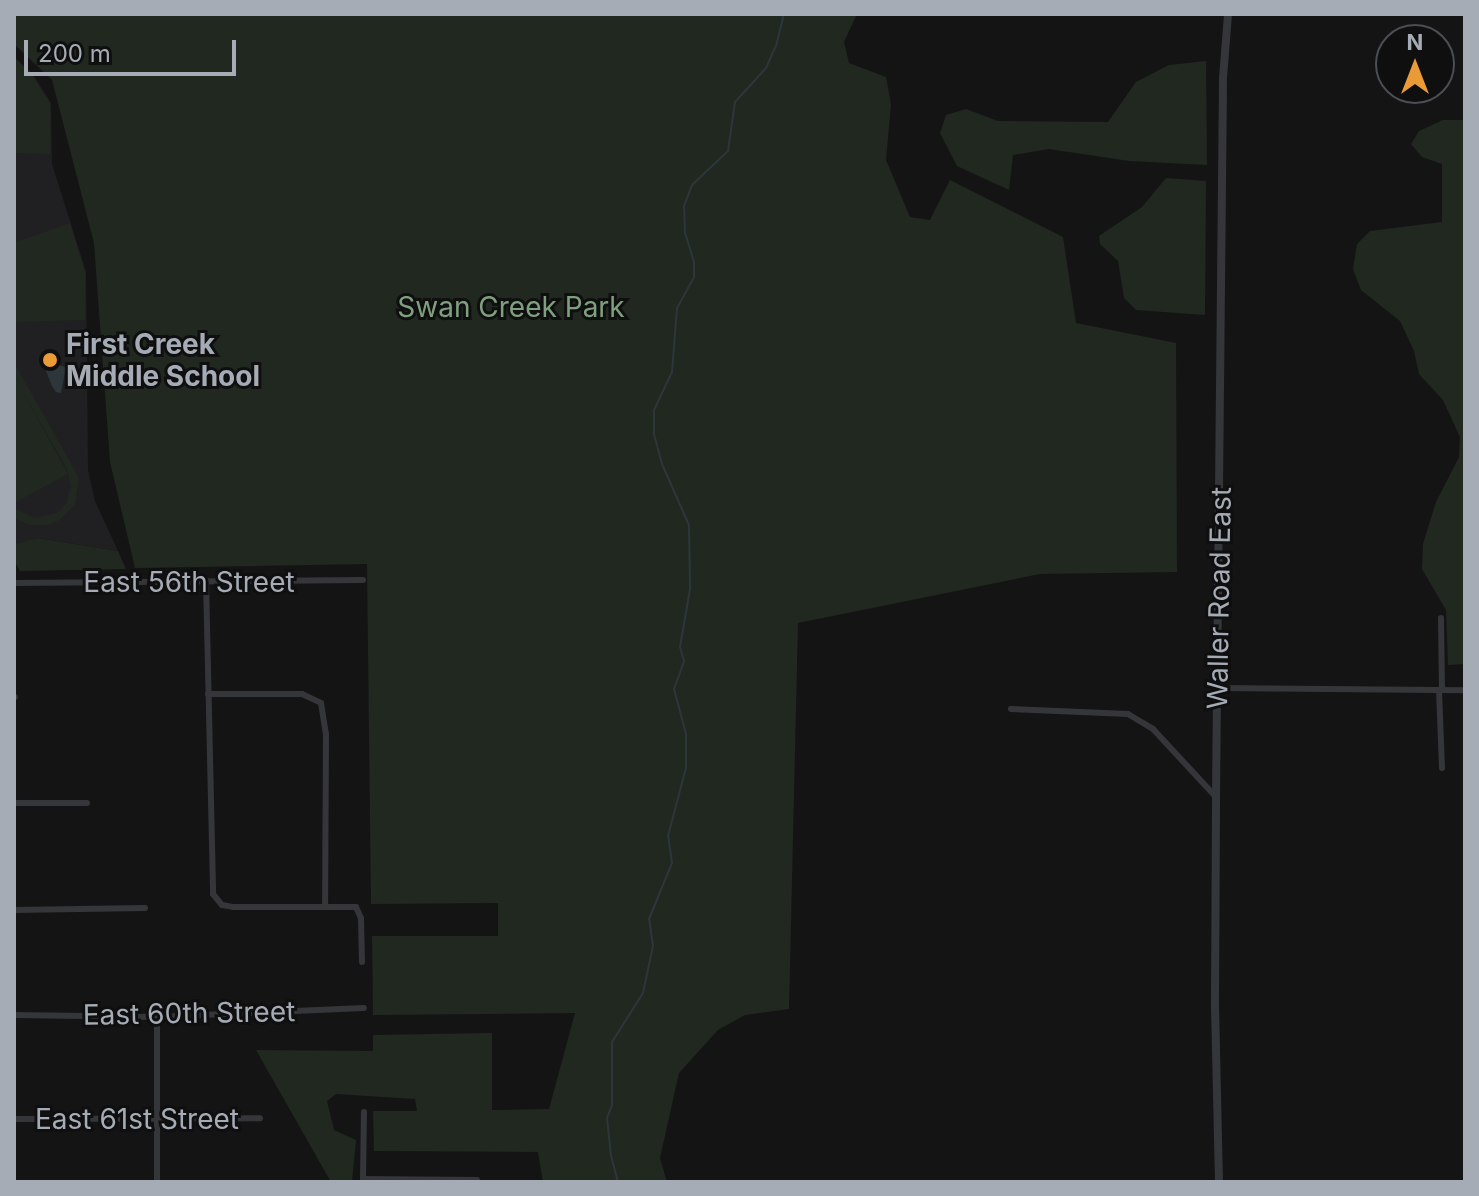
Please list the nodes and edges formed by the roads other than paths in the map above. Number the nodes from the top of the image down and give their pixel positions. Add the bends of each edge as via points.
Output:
1 (1228, 14) edge
2 (206, 580) junction
3 (363, 580) dead end
4 (14, 583) edge
5 (1441, 618) dead end
6 (1218, 688) junction
7 (1441, 690) junction
8 (1465, 690) edge
9 (208, 694) junction
10 (1011, 709) dead end
11 (1442, 768) dead end
12 (1216, 797) junction
13 (14, 803) edge
14 (87, 803) dead end
15 (325, 906) junction
16 (145, 908) dead end
17 (14, 910) edge
18 (362, 962) dead end
19 (364, 1008) dead end
20 (14, 1015) edge
21 (157, 1017) junction
22 (364, 1112) dead end
23 (260, 1118) dead end
24 (14, 1119) edge
25 (157, 1119) junction
26 (477, 1180) dead end
27 (362, 1181) edge
28 (157, 1182) edge
29 (1219, 1182) edge

1 - 6 street, Waller Road East via 1223,78
2 - 3 street, East 56th Street
2 - 4 street, East 56th Street
2 - 9 street
5 - 7 street
6 - 7 street
6 - 12 street, Waller Road East
7 - 8 street
7 - 11 street
9 - 15 street via 210,882 216,900 233,907
9 - 15 street via 302,694 321,703 326,734
10 - 12 street via 1128,714 1140,719
12 - 29 street, Waller Road East
13 - 14 street
15 - 18 street via 354,907 359,912
16 - 17 street
19 - 21 street, East 60th Street
20 - 21 street, East 60th Street
21 - 25 street
22 - 27 street
23 - 25 street, East 61st Street
24 - 25 street, East 61st Street
25 - 28 street
26 - 27 street

